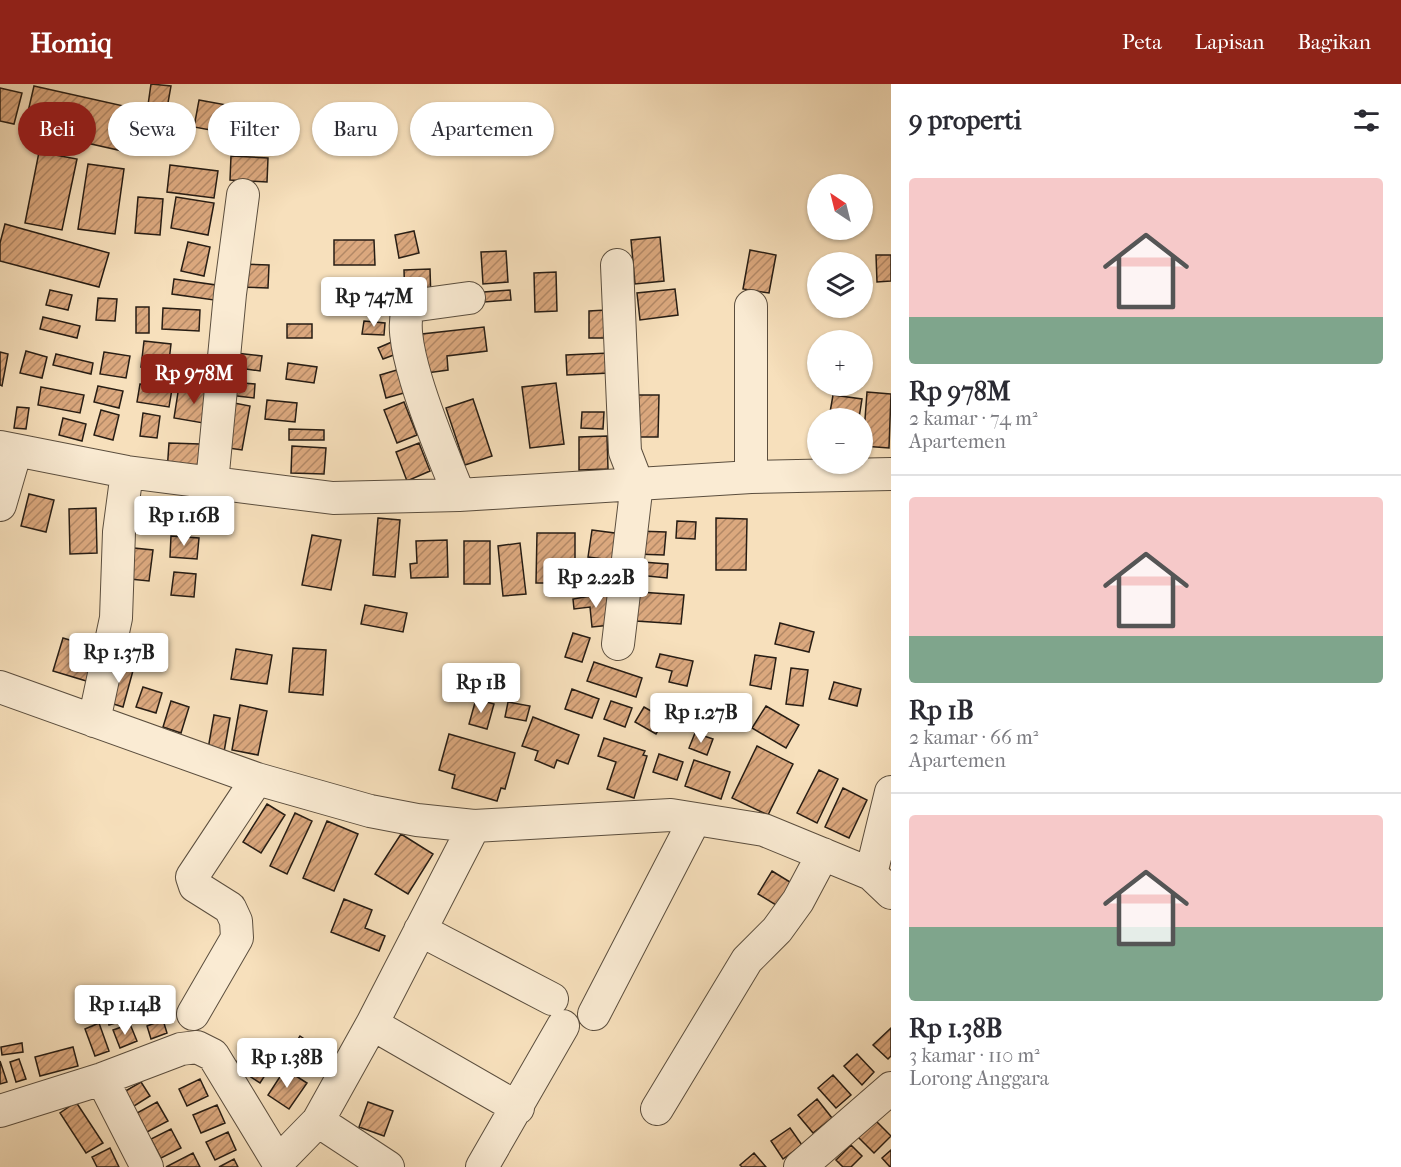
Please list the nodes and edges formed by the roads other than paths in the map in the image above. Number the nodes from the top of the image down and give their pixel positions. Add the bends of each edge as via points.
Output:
1 (243, 195) dead end
2 (617, 265) dead end
3 (469, 298) dead end
4 (751, 306) dead end
5 (8, 448) edge
6 (127, 472) junction
7 (891, 474) edge
8 (751, 477) junction
9 (212, 483) junction
10 (637, 483) junction
11 (459, 495) junction
12 (0, 505) edge
13 (618, 644) dead end
14 (0, 687) edge
15 (94, 721) junction
16 (257, 779) junction
17 (891, 792) edge
18 (695, 819) junction
19 (474, 826) junction
20 (823, 854) junction
21 (881, 884) edge
22 (420, 930) junction
23 (193, 1014) dead end
24 (594, 1014) dead end
25 (372, 1024) junction
26 (102, 1079) junction
27 (891, 1088) edge
28 (518, 1108) junction
29 (657, 1109) dead end
30 (0, 1111) edge
31 (318, 1121) junction
32 (279, 1165) edge
33 (147, 1167) edge
34 (388, 1167) edge
35 (482, 1167) edge
36 (800, 1167) edge

1 - 9 street
2 - 10 street via 625,452
3 - 11 street via 411,306 406,312 404,331 424,405
4 - 8 street
5 - 6 street
5 - 12 street
6 - 9 street
6 - 15 street via 119,532 116,618
7 - 8 street
8 - 10 street
9 - 11 street via 333,498
10 - 11 street
10 - 13 street
14 - 15 street
15 - 16 street
16 - 19 street via 370,810
16 - 23 street via 192,877 195,886 230,908 237,939
17 - 21 street
18 - 19 street via 671,815
18 - 20 street via 764,830
18 - 24 street
19 - 22 street
20 - 21 street
20 - 29 street via 798,901 777,930 747,960
22 - 25 street
22 - 28 street via 558,1012
25 - 28 street
25 - 31 street
26 - 30 street
26 - 32 street via 181,1049 206,1050 213,1055
26 - 33 street
27 - 36 street
28 - 35 street
31 - 32 street
31 - 34 street

